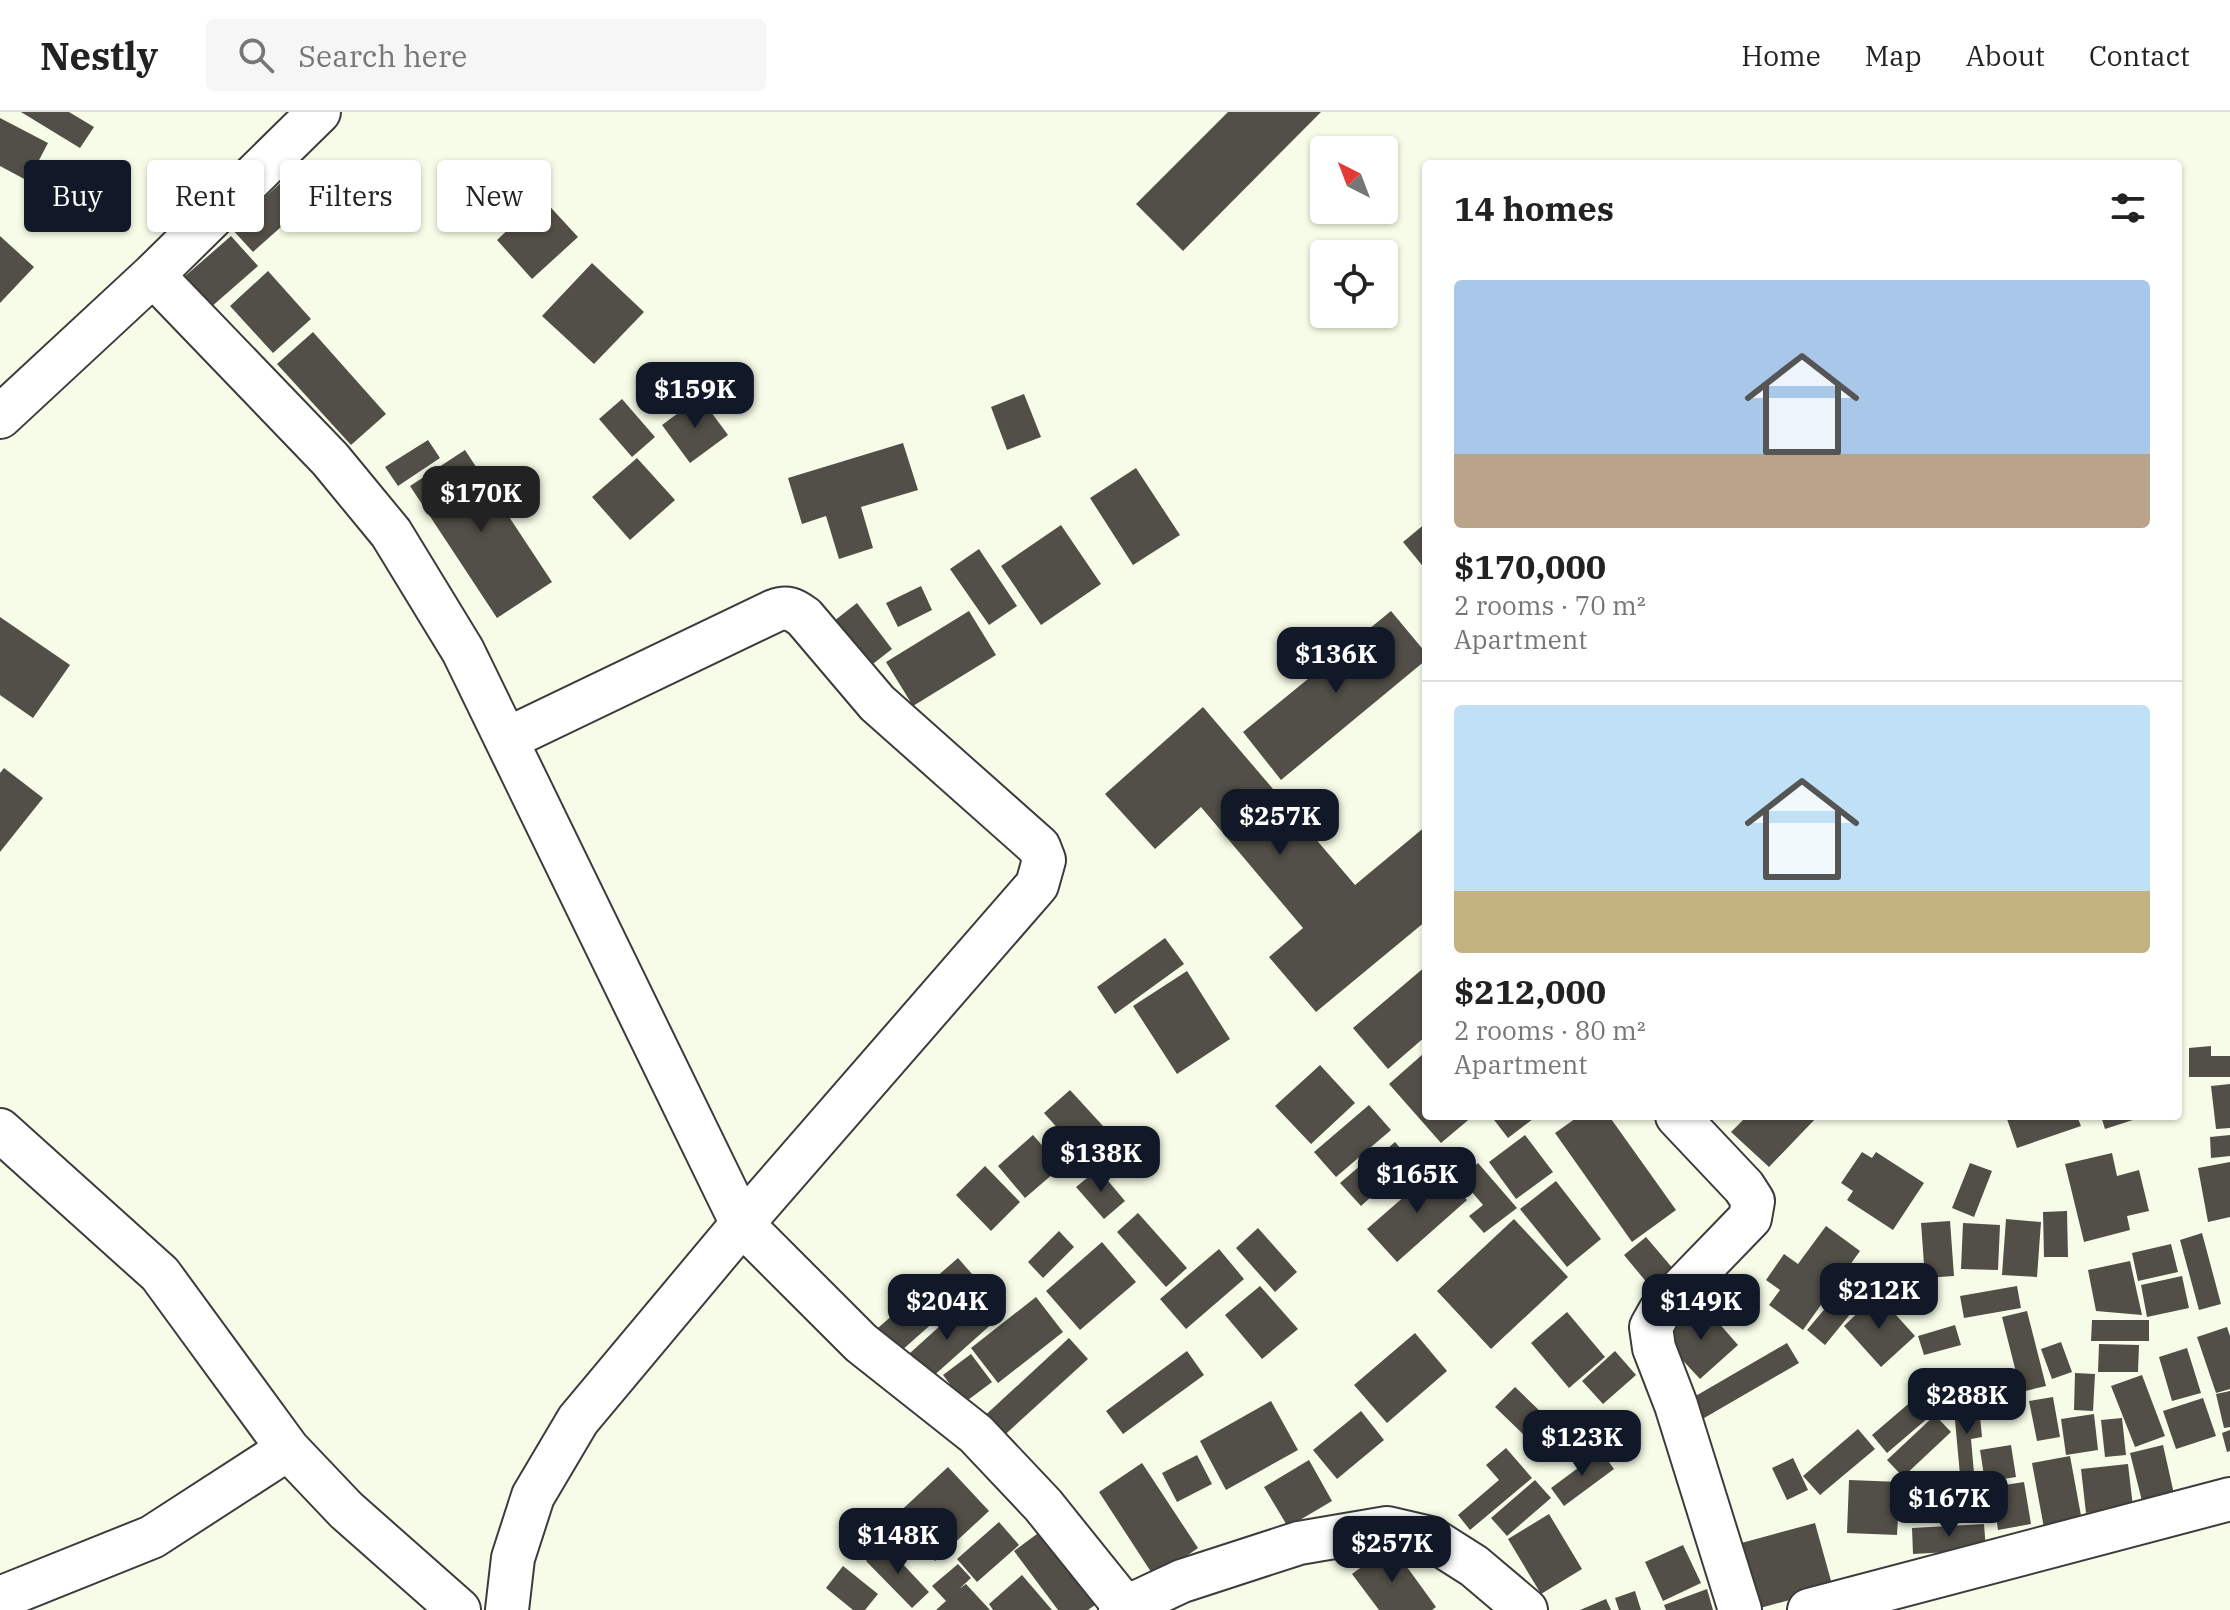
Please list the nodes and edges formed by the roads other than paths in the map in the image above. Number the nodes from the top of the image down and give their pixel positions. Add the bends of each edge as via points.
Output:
1 (319, 112) edge
2 (153, 275) junction
3 (0, 417) edge
4 (507, 739) junction
5 (1681, 1120) edge
6 (0, 1130) edge
7 (742, 1224) junction
8 (288, 1449) junction
9 (2230, 1499) edge
10 (0, 1598) edge
11 (1122, 1608) edge
12 (459, 1610) edge
13 (507, 1610) edge
14 (1526, 1610) edge
15 (1740, 1610) edge
16 (1809, 1610) edge

1 - 2 street
2 - 3 street
2 - 4 street via 330,459 391,533 463,651
4 - 7 street
4 - 7 street via 774,611 794,609 877,703 1039,847 1044,860 1037,885
5 - 15 street via 1753,1201 1750,1218 1660,1311 1651,1327
6 - 8 street via 160,1274
7 - 11 street via 861,1343 976,1434 1043,1505
7 - 13 street via 578,1420 533,1496 513,1558
8 - 10 street via 152,1537
8 - 12 street via 346,1510
9 - 16 street
11 - 14 street via 1182,1581 1299,1543 1387,1528 1430,1538

